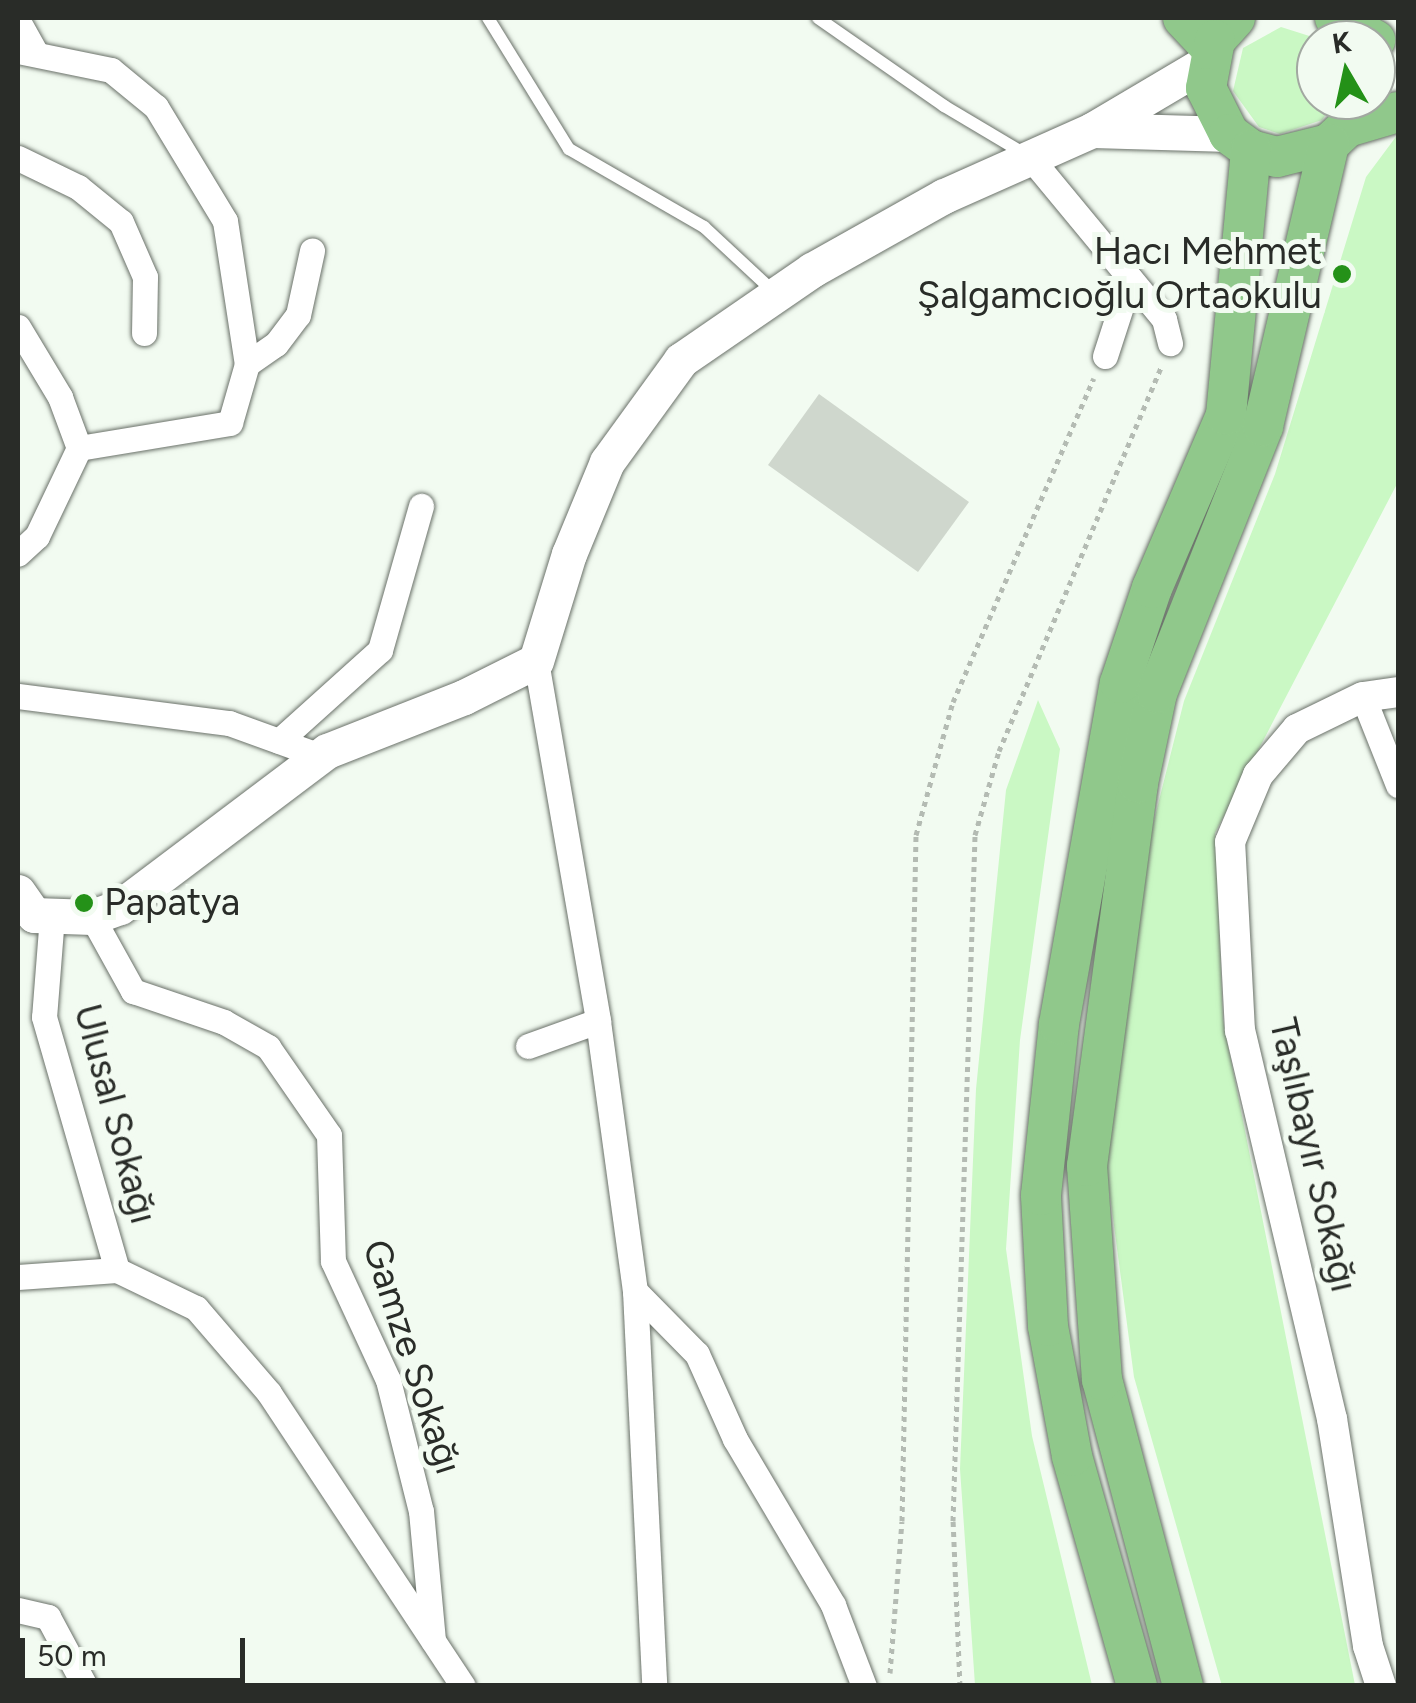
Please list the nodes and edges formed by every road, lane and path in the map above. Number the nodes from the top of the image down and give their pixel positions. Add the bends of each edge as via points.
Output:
1 (488, 18) edge
2 (818, 18) edge
3 (1183, 18) edge
4 (18, 21) edge
5 (1218, 43) edge
6 (26, 50) edge
7 (1398, 112) edge
8 (1345, 124) edge
9 (1092, 130) junction
10 (1240, 142) junction
11 (1029, 156) junction
12 (18, 158) edge
13 (312, 251) dead end
14 (1130, 279) junction
15 (776, 295) junction
16 (18, 327) edge
17 (144, 333) dead end
18 (1170, 342) joint
19 (1105, 356) joint
20 (247, 364) junction
21 (79, 448) junction
22 (421, 506) dead end
23 (18, 554) edge
24 (536, 660) junction
25 (1398, 692) edge
26 (18, 696) edge
27 (1363, 697) junction
28 (279, 741) junction
29 (320, 756) junction
30 (1398, 784) edge
31 (26, 905) edge
32 (92, 917) junction
33 (598, 1020) junction
34 (528, 1046) dead end
35 (117, 1270) junction
36 (18, 1277) edge
37 (635, 1291) junction
38 (18, 1610) edge
39 (434, 1640) junction
40 (85, 1686) edge
41 (463, 1686) edge
42 (654, 1686) edge
43 (864, 1686) edge
44 (890, 1686) edge
45 (960, 1686) edge
46 (1138, 1686) edge
47 (1183, 1686) edge
48 (1381, 1686) edge

1 - 15 lane via 569,149 704,227
2 - 11 lane
3 - 5 main road
4 - 6 street
5 - 9 main road
5 - 10 main road via 1206,88
6 - 20 street via 111,70 156,107 225,221
7 - 8 main road
8 - 10 main road via 1291,156
8 - 47 main road via 1264,426 1188,602 1158,693 1133,818 1087,1166 1102,1380
9 - 10 main road
9 - 11 main road
10 - 46 main road via 1226,415 1152,588 1120,683 1059,1024 1041,1196 1048,1326 1072,1456
11 - 14 street
11 - 15 main road via 927,206
12 - 17 street via 78,187 121,222 145,277
13 - 20 street via 298,315 276,344
14 - 18 street via 1164,319
14 - 19 street
15 - 24 main road via 681,360 607,462 568,554
16 - 21 street via 60,397
18 - 45 path via 998,751 975,835 953,1521
19 - 44 path via 954,702 916,835 902,1521
20 - 21 street via 230,423
21 - 23 street via 37,536
22 - 28 street via 380,650
24 - 29 main road
24 - 33 street
25 - 27 street, Taşlıbayır Sokağı
26 - 28 street via 228,723
27 - 30 street
27 - 48 street, Taşlıbayır Sokağı via 1297,729 1258,775 1230,842 1240,1031 1332,1419 1368,1646
28 - 29 street
29 - 32 main road via 120,907
31 - 32 main road
31 - 35 street, Ulusal Sokağı via 44,1017
32 - 39 street, Gamze Sokağı via 133,991 224,1022 268,1048 329,1135 333,1261 388,1380 421,1510
33 - 34 street
33 - 37 street
35 - 36 street
35 - 39 street via 196,1308 270,1393
37 - 42 street
37 - 43 street via 697,1354 735,1438 833,1606
38 - 40 street via 48,1617
39 - 41 street

